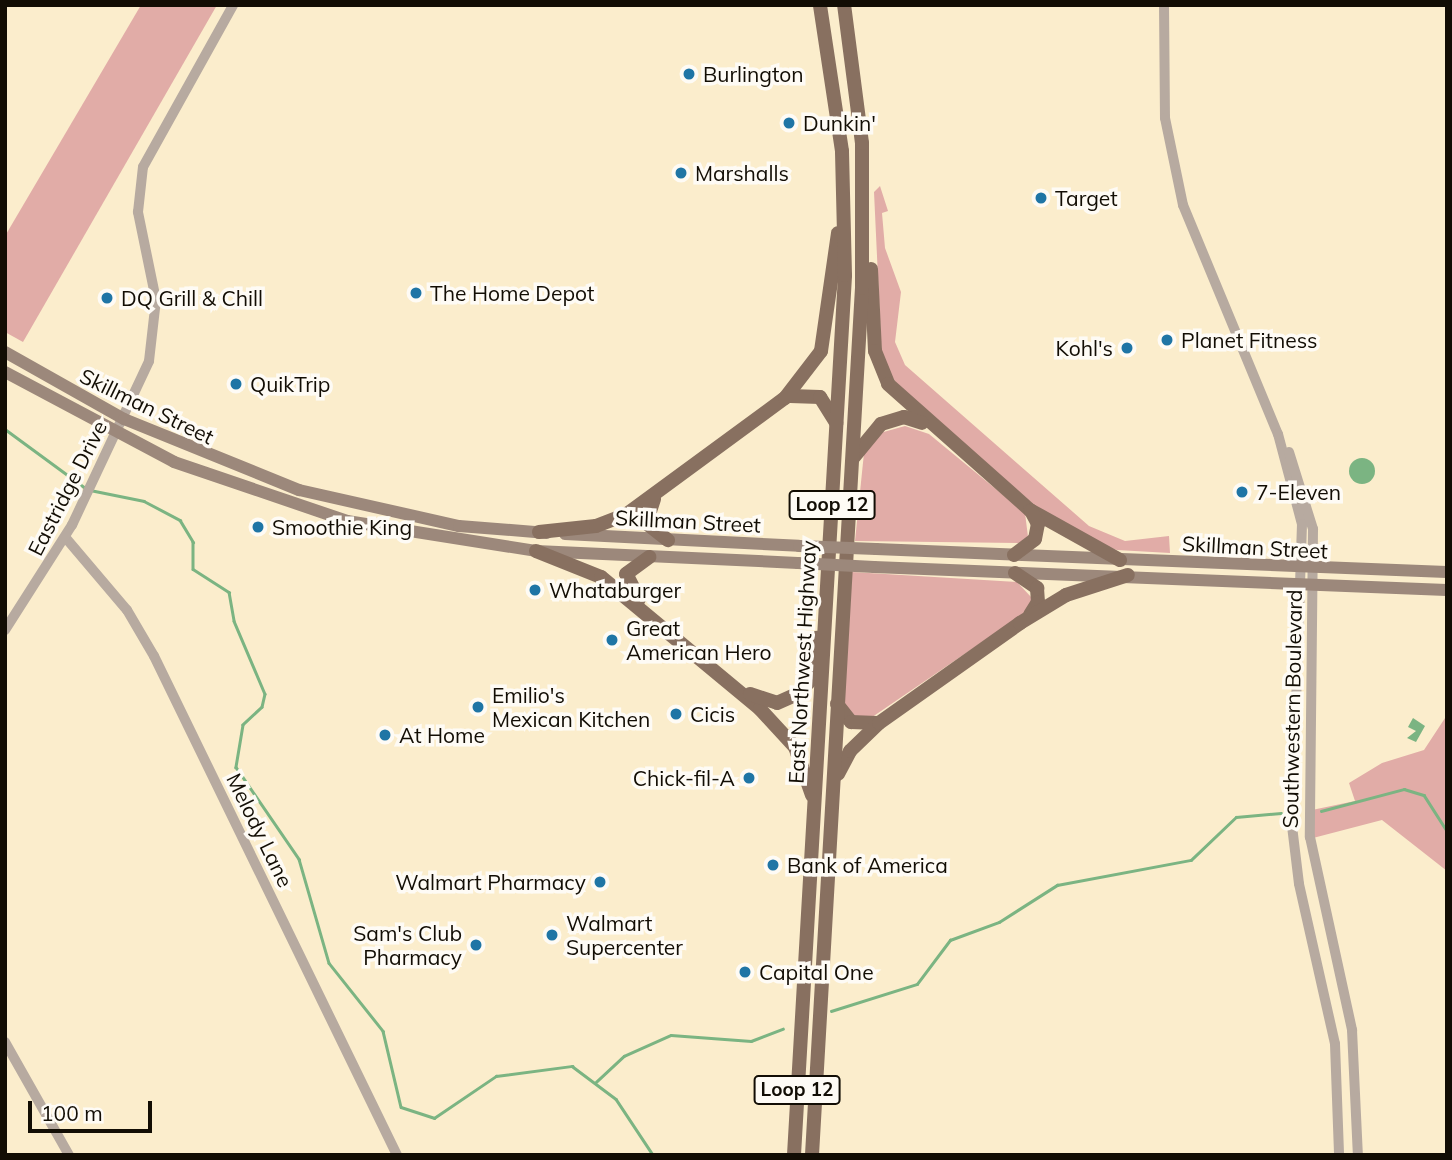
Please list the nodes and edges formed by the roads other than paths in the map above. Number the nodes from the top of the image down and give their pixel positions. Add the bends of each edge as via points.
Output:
1 (233, 5) edge
2 (820, 5) edge
3 (844, 5) edge
4 (1164, 5) edge
5 (863, 177) junction
6 (843, 178) junction
7 (845, 208) junction
8 (864, 220) junction
9 (5, 352) edge
10 (5, 372) edge
11 (785, 398) junction
12 (124, 419) junction
13 (837, 424) junction
14 (939, 433) junction
15 (116, 435) junction
16 (850, 462) junction
17 (299, 490) junction
18 (657, 495) junction
19 (294, 506) junction
20 (1030, 510) junction
21 (539, 532) junction
22 (65, 537) junction
23 (668, 540) junction
24 (536, 551) junction
25 (1014, 555) junction
26 (649, 557) junction
27 (1120, 560) junction
28 (1179, 562) junction
29 (1447, 572) edge
30 (1015, 573) junction
31 (1128, 575) junction
32 (1307, 577) junction
33 (1181, 578) junction
34 (1447, 590) edge
35 (825, 613) junction
36 (1020, 623) junction
37 (5, 631) edge
38 (837, 704) junction
39 (878, 723) junction
40 (1293, 735) junction
41 (1307, 736) junction
42 (834, 784) junction
43 (814, 803) junction
44 (1311, 851) junction
45 (1295, 853) junction
46 (807, 929) junction
47 (822, 980) junction
48 (5, 1042) edge
49 (69, 1155) edge
50 (397, 1155) edge
51 (794, 1155) edge
52 (812, 1155) edge
53 (1339, 1155) edge
54 (1358, 1155) edge

1 - 12 street, Eastridge Drive via 143,167 138,212 156,300 155,330 146,370
2 - 6 main road, East Northwest Highway / Loop 12
3 - 5 main road, East Northwest Highway / Loop 12
4 - 32 street, Southwestern Boulevard via 1165,118 1183,205 1308,499
5 - 6 main road
5 - 8 main road, East Northwest Highway / Loop 12
6 - 7 main road, East Northwest Highway / Loop 12
7 - 11 main road via 821,351
7 - 13 main road, East Northwest Highway / Loop 12
8 - 14 main road via 879,368 900,398
8 - 16 main road, East Northwest Highway / Loop 12
9 - 12 main road, Skillman Street
10 - 15 main road, Skillman Street
11 - 13 main road via 814,393
11 - 18 main road
12 - 15 street, Eastridge Drive
12 - 17 main road, Skillman Street
13 - 35 main road, East Northwest Highway / Loop 12
14 - 16 main road via 914,418 891,419 866,437
14 - 20 main road
15 - 19 main road, Skillman Street
15 - 22 street, Eastridge Drive
16 - 38 main road, East Northwest Highway / Loop 12
17 - 19 main road
17 - 21 main road, Skillman Street via 449,524
18 - 21 main road via 603,524
18 - 23 main road via 646,523
19 - 24 main road, Skillman Street via 418,537
20 - 25 main road via 1037,534
20 - 27 main road
21 - 23 main road, Skillman Street
22 - 37 street, Eastridge Drive
22 - 50 street, Melody Lane via 127,610 154,656
23 - 25 main road, Skillman Street, bridge
24 - 26 main road, Skillman Street
24 - 43 main road via 601,577 760,709 795,747
25 - 27 main road, Skillman Street
26 - 30 main road, Skillman Street, bridge
26 - 35 main road via 628,571 629,588 761,699 789,699 809,681
27 - 28 main road, Skillman Street
28 - 32 main road, Skillman Street
28 - 33 main road
29 - 32 main road, Skillman Street
30 - 31 main road, Skillman Street
30 - 36 main road via 1032,581 1039,595 1035,611
31 - 33 main road, Skillman Street
31 - 36 main road via 1066,595
32 - 33 main road, Skillman Street
32 - 34 main road, Skillman Street
32 - 40 street, Southwestern Boulevard
32 - 41 street, Southwestern Boulevard
35 - 43 main road, East Northwest Highway / Loop 12
36 - 39 main road
38 - 39 main road via 858,726
38 - 42 main road, East Northwest Highway / Loop 12
39 - 42 main road via 845,758
40 - 41 street
40 - 45 street, Southwestern Boulevard
41 - 44 street, Southwestern Boulevard
42 - 47 main road, East Northwest Highway / Loop 12
43 - 46 main road, East Northwest Highway / Loop 12
44 - 45 street
44 - 54 street, Southwestern Boulevard via 1352,1030
45 - 53 street, Southwestern Boulevard via 1335,1044
46 - 47 main road via 817,938
46 - 51 main road, East Northwest Highway / Loop 12
47 - 52 main road, East Northwest Highway / Loop 12
48 - 49 street

